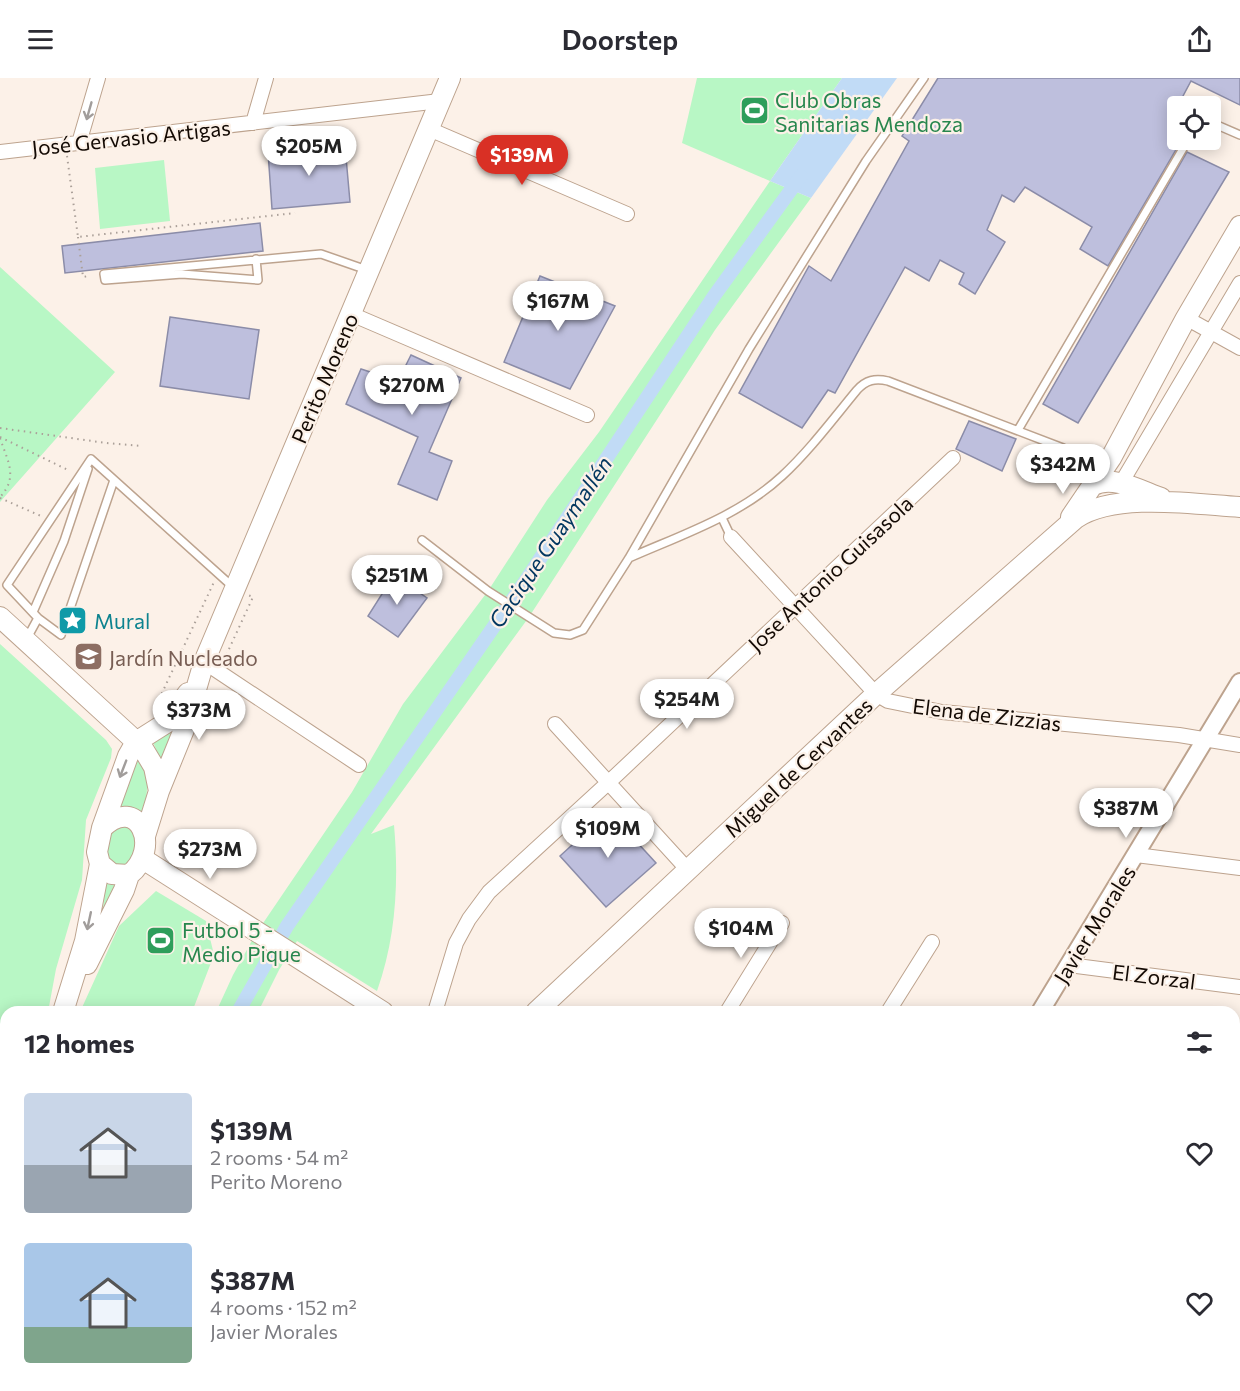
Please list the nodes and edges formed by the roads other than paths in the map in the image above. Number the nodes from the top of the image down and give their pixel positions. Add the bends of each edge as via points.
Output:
1 (98, 78) edge
2 (266, 78) edge
3 (450, 78) edge
4 (924, 78) edge
5 (440, 101) junction
6 (253, 123) junction
7 (1221, 127) edge
8 (429, 129) junction
9 (1240, 135) edge
10 (79, 143) junction
11 (1182, 150) edge
12 (0, 152) edge
13 (627, 214) dead end
14 (1240, 226) edge
15 (256, 259) junction
16 (369, 271) junction
17 (1240, 283) edge
18 (351, 314) junction
19 (1186, 318) junction
20 (1211, 332) junction
21 (1240, 348) edge
22 (587, 415) dead end
23 (1018, 430) junction
24 (1064, 448) dead end
25 (953, 458) dead end
26 (91, 459) junction
27 (1107, 474) junction
28 (114, 480) junction
29 (1125, 502) junction
30 (1180, 504) junction
31 (1240, 507) edge
32 (722, 518) junction
33 (1064, 526) junction
34 (732, 537) joint
35 (422, 540) dead end
36 (628, 558) junction
37 (235, 588) junction
38 (794, 606) junction
39 (35, 615) junction
40 (0, 617) edge
41 (25, 640) junction
42 (201, 670) junction
43 (1240, 681) edge
44 (876, 694) junction
45 (555, 724) dead end
46 (1206, 739) junction
47 (136, 742) junction
48 (1240, 745) edge
49 (359, 765) dead end
50 (609, 782) junction
51 (159, 791) junction
52 (102, 828) junction
53 (145, 836) junction
54 (1136, 855) junction
55 (143, 859) junction
56 (100, 864) junction
57 (1240, 868) edge
58 (688, 870) junction
59 (129, 875) junction
60 (782, 923) dead end
61 (932, 942) dead end
62 (1069, 965) junction
63 (1240, 987) edge
64 (65, 1006) edge
65 (66, 1006) edge
66 (373, 1006) edge
67 (437, 1006) edge
68 (542, 1006) edge
69 (731, 1006) edge
70 (892, 1006) edge
71 (1044, 1006) edge

1 -> 10 street
2 - 6 street
3 - 5 main road, Perito Moreno
4 - 36 lane via 866,161 748,349
5 - 6 street, José Gervasio Artigas
5 - 8 main road, Perito Moreno
6 - 10 street, José Gervasio Artigas
7 - 9 lane
8 - 13 street
8 - 16 main road, Perito Moreno
10 - 12 street, José Gervasio Artigas
11 - 23 lane
14 - 19 main road, Miguel de Cervantes
15 - 15 lane via 151,269 104,274 105,280 182,274 258,280
15 - 16 lane via 321,254
16 - 18 main road, Perito Moreno
17 - 20 street
18 - 22 street
18 - 37 main road, Perito Moreno
19 - 20 street
19 - 27 main road, Miguel de Cervantes
20 - 21 street
20 - 27 street
23 - 24 lane
23 - 32 lane via 888,381 871,380 857,390 780,478
25 - 38 street, Jose Antonio Guisasola
26 - 28 lane
26 - 39 lane
26 - 39 lane via 7,585
27 - 29 main road via 1104,491
27 - 30 main road via 1113,482
27 - 33 main road, Miguel de Cervantes
28 - 37 lane
28 - 39 lane via 61,635
29 - 30 main road
29 - 33 main road, Miguel de Cervantes via 1090,509
30 - 31 main road
32 - 34 lane
32 - 36 lane
33 - 44 main road, Miguel de Cervantes
34 - 38 street, Elena de Zizzias
35 - 36 lane via 488,591 563,635 579,633 586,627
37 - 42 main road, Perito Moreno
38 - 44 street, Elena de Zizzias
38 - 50 street, Jose Antonio Guisasola
39 - 41 lane
40 - 41 main road
41 - 47 main road
42 - 47 main road, Perito Moreno via 166,723
42 - 49 street
42 - 51 main road, Perito Moreno
43 - 46 street, Javier Morales
44 - 46 street, Elena de Zizzias via 888,701 942,712
44 - 58 main road, Miguel de Cervantes
45 - 50 street
46 - 48 street, Elena de Zizzias
46 - 54 street, Javier Morales
47 - 51 main road via 154,768
47 -> 52 main road
50 - 58 street
50 - 67 street, Jose Antonio Guisasola via 477,907 452,954
51 - 53 main road, Perito Moreno
52 - 53 main road via 118,817 126,817 139,824
52 - 56 main road via 97,852
53 - 55 main road
54 - 57 street
54 - 62 street, Javier Morales
55 - 59 main road
55 - 66 main road
56 - 59 main road via 112,874
56 -> 64 main road via 85,941
58 - 68 main road, Miguel de Cervantes
59 - 65 main road
60 - 69 street
61 - 70 street
62 - 63 street, El Zorzal
62 - 71 street, Javier Morales

